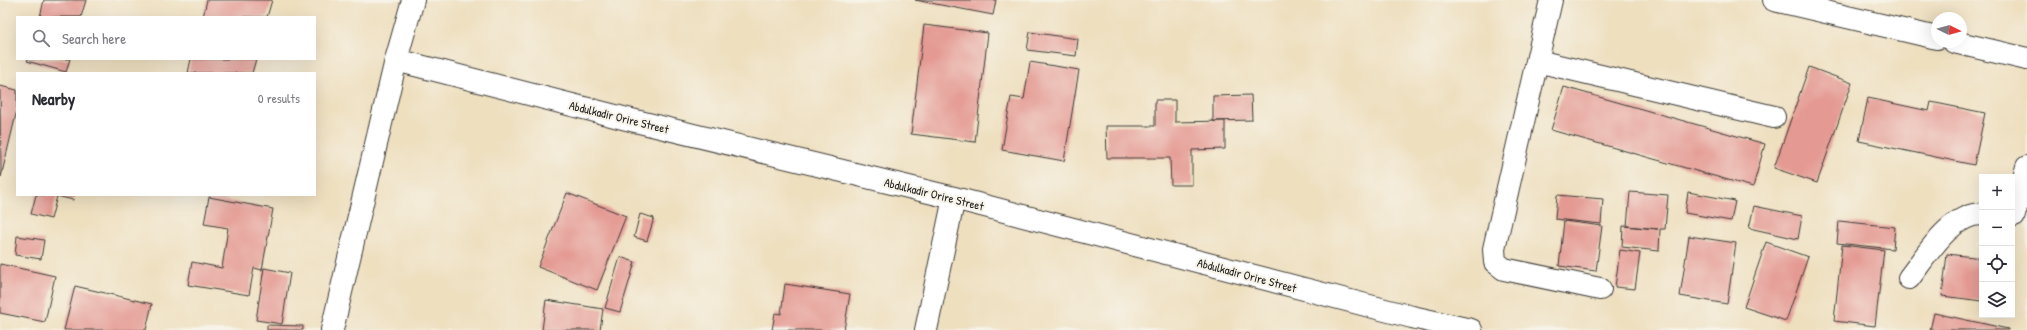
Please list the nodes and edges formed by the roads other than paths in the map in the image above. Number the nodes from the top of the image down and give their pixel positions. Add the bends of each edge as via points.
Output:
1 (413, 0) edge
2 (1551, 0) edge
3 (1774, 0) edge
4 (1931, 37) edge
5 (1967, 45) edge
6 (2027, 59) edge
7 (396, 60) junction
8 (1537, 61) junction
9 (1774, 117) dead end
10 (2027, 167) edge
11 (954, 198) junction
12 (1979, 214) edge
13 (2018, 216) edge
14 (1909, 278) dead end
15 (1600, 289) dead end
16 (1411, 324) edge
17 (332, 330) edge
18 (926, 330) edge
19 (1471, 330) edge

1 - 7 street
2 - 8 street
3 - 4 street
5 - 6 street
7 - 11 street, Abdulkadir Orire Street
7 - 17 street
8 - 9 street
8 - 15 street via 1494,249 1495,262 1504,270
10 - 13 street
11 - 16 street, Abdulkadir Orire Street
11 - 18 street
12 - 14 street via 1972,214 1947,230
16 - 19 street, Abdulkadir Orire Street

